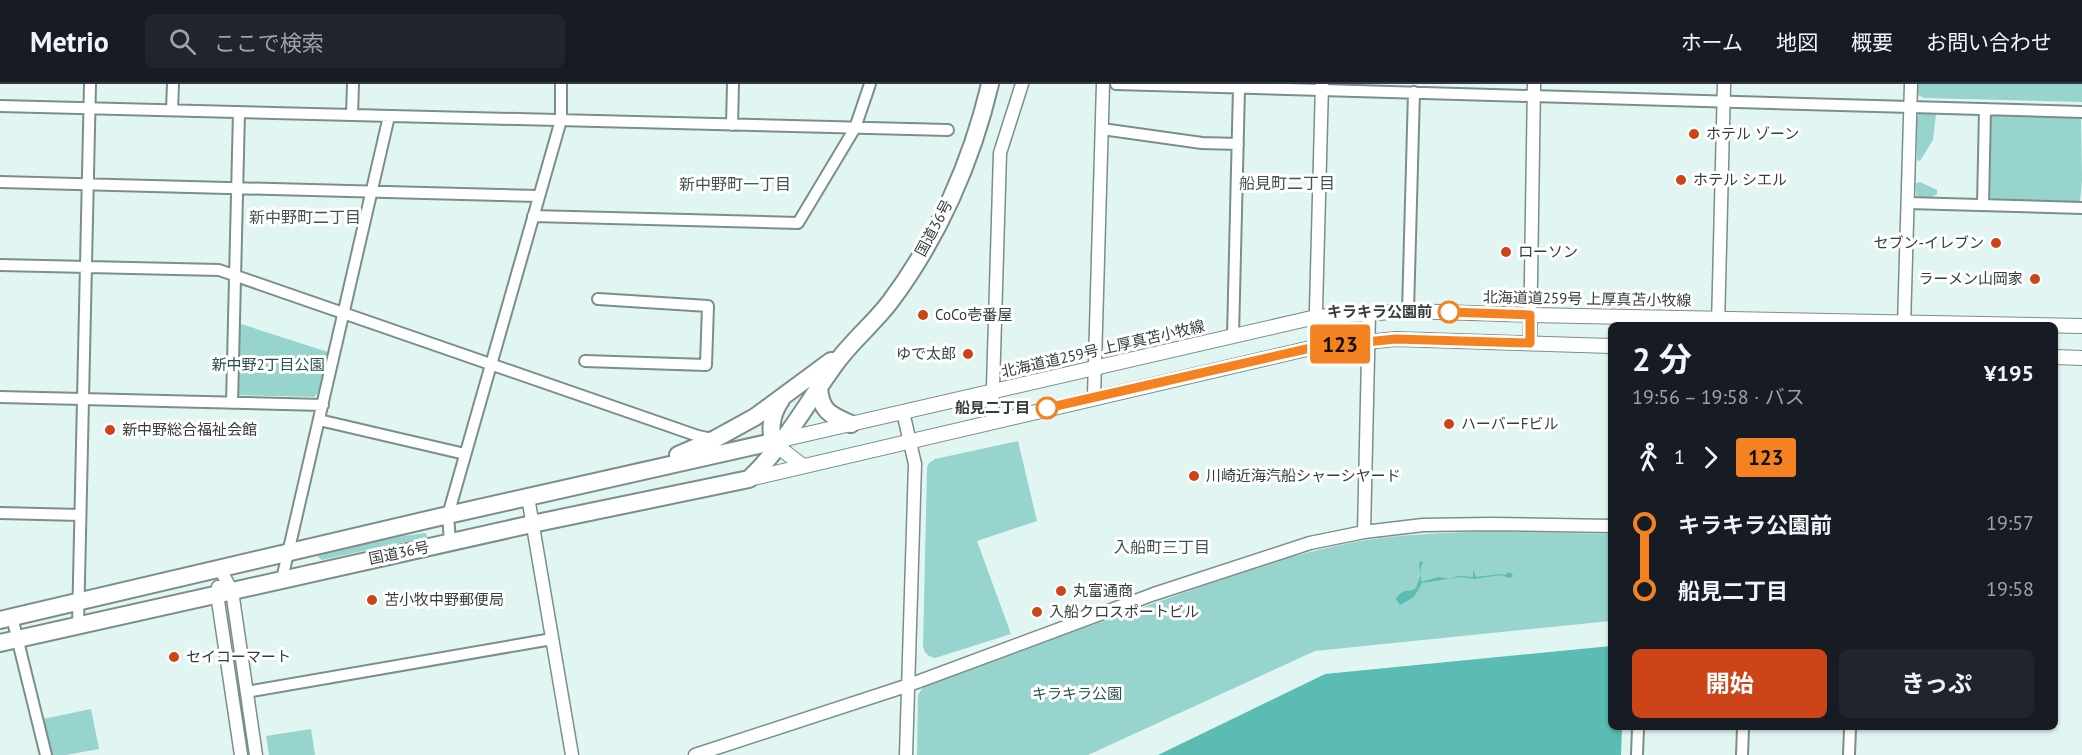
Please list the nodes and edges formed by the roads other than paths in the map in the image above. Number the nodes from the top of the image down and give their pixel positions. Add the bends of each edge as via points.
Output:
1 (90, 84) edge
2 (173, 84) edge
3 (353, 84) edge
4 (561, 84) edge
5 (733, 84) edge
6 (870, 84) edge
7 (990, 84) edge
8 (1022, 84) edge
9 (1103, 84) edge
10 (1116, 84) edge
11 (1724, 84) edge
12 (1911, 84) edge
13 (1239, 87) junction
14 (1322, 87) edge
15 (1534, 90) edge
16 (1414, 92) junction
17 (1724, 101) junction
18 (0, 106) edge
19 (1911, 107) junction
20 (90, 108) junction
21 (1985, 109) junction
22 (172, 110) junction
23 (239, 112) junction
24 (2082, 112) edge
25 (352, 115) junction
26 (389, 116) junction
27 (561, 120) junction
28 (732, 124) junction
29 (855, 128) junction
30 (1102, 129) junction
31 (948, 130) dead end
32 (1238, 144) junction
33 (0, 182) edge
34 (88, 185) junction
35 (237, 188) junction
36 (372, 192) junction
37 (539, 196) junction
38 (1908, 203) junction
39 (1983, 205) junction
40 (2082, 208) edge
41 (533, 216) junction
42 (0, 265) edge
43 (86, 267) junction
44 (235, 275) junction
45 (598, 299) dead end
46 (1408, 311) junction
47 (344, 313) junction
48 (1369, 313) junction
49 (1530, 315) junction
50 (1316, 317) junction
51 (1651, 321) edge
52 (1718, 322) edge
53 (1904, 322) edge
54 (2058, 326) edge
55 (2082, 326) edge
56 (1233, 336) junction
57 (1369, 341) junction
58 (1530, 343) junction
59 (1608, 346) edge
60 (1315, 347) junction
61 (843, 353) junction
62 (2058, 357) edge
63 (2082, 358) edge
64 (585, 361) dead end
65 (490, 365) junction
66 (1095, 368) junction
67 (819, 386) junction
68 (992, 391) junction
69 (786, 393) junction
70 (0, 397) edge
71 (1094, 398) junction
72 (83, 399) junction
73 (232, 403) junction
74 (322, 405) junction
75 (903, 412) junction
76 (319, 420) junction
77 (992, 421) junction
78 (851, 424) junction
79 (715, 439) junction
80 (910, 440) junction
81 (777, 443) junction
82 (465, 454) junction
83 (802, 465) junction
84 (638, 472) junction
85 (748, 479) junction
86 (528, 497) junction
87 (0, 513) edge
88 (80, 515) junction
89 (448, 515) junction
90 (532, 524) junction
91 (1608, 526) edge
92 (1364, 532) junction
93 (450, 542) junction
94 (289, 552) junction
95 (220, 569) junction
96 (282, 579) junction
97 (225, 592) junction
98 (78, 603) junction
99 (6, 618) edge
100 (78, 625) junction
101 (18, 639) junction
102 (552, 639) junction
103 (0, 643) edge
104 (909, 685) junction
105 (246, 692) junction
106 (1638, 730) edge
107 (1743, 730) edge
108 (1850, 730) edge
109 (42, 754) edge
110 (241, 755) edge
111 (256, 755) edge
112 (572, 755) edge
113 (695, 755) edge
114 (906, 755) edge
115 (1637, 755) edge
116 (1742, 755) edge
117 (1849, 755) edge

1 - 20 street
2 - 22 street
3 - 25 street
4 - 27 street
5 - 28 street
6 - 29 street
7 - 61 highway, 国道36号 via 957,185 923,252 889,302
8 - 68 street via 1000,153
9 - 30 street
10 - 13 street
11 - 17 street
12 - 19 street
13 - 14 street
13 - 32 street
14 - 16 street
14 - 50 street
15 - 16 street
15 - 17 street
15 - 49 street
16 - 46 street
17 - 19 street
17 - 52 street
18 - 20 street
19 - 21 street
19 - 38 street
20 - 22 street
20 - 34 street
21 - 24 street
21 - 39 street
22 - 23 street
23 - 25 street
23 - 35 street
25 - 26 street
26 - 27 street
26 - 36 street
27 - 28 street
27 - 37 street
28 - 29 street
29 - 31 street
29 - 41 street via 798,223
30 - 32 street
30 - 66 street
32 - 56 street
33 - 34 street
34 - 35 street
34 - 43 street
35 - 36 street
35 - 44 street
36 - 37 street
36 - 47 street
37 - 41 street
38 - 39 street
38 - 53 street
39 - 40 street
41 - 65 street
42 - 43 street
43 - 44 street via 219,270
43 - 72 street
44 - 47 street
44 - 73 street
45 - 64 street via 708,306 706,365
46 - 48 main road, 北海道道259号 上厚真苫小牧線
46 - 49 main road, 北海道道259号 上厚真苫小牧線
47 - 65 street
47 - 74 street
48 - 50 main road, 北海道道259号 上厚真苫小牧線
48 - 57 street
49 - 51 main road, 北海道道259号 上厚真苫小牧線
49 - 58 street
50 - 56 main road, 北海道道259号 上厚真苫小牧線
50 - 60 street
51 - 52 main road, 北海道道259号 上厚真苫小牧線
54 - 55 main road, 北海道道259号 上厚真苫小牧線
56 - 66 main road, 北海道道259号 上厚真苫小牧線
57 - 58 main road
57 - 60 main road
57 - 92 street
58 - 59 main road
60 - 71 main road
61 - 67 highway, 国道36号
61 - 69 highway, 国道36号
62 - 63 main road
65 - 79 street
65 - 82 street
66 - 68 main road, 北海道道259号 上厚真苫小牧線
66 - 71 street
67 - 78 highway via 819,399 829,414
67 - 81 highway, 国道36号
68 - 75 main road, 北海道道259号 上厚真苫小牧線
68 - 77 street
69 - 79 highway, 国道36号 via 755,417
69 - 81 highway via 771,420
70 - 72 street
71 - 77 main road
72 - 73 street
72 - 88 street
73 - 74 street
74 - 76 street
75 - 78 main road, 北海道道259号 上厚真苫小牧線
75 - 80 street
76 - 82 street
76 - 94 street
77 - 80 main road
78 - 81 main road, 北海道道259号 上厚真苫小牧線
79 - 84 highway, 国道36号
80 - 83 main road
80 - 104 street via 915,464
81 - 83 main road
81 - 84 highway, 国道36号
81 - 85 highway, 国道36号 via 767,462
82 - 89 street
83 - 85 main road
84 - 86 highway, 国道36号
85 - 90 highway, 国道36号
86 - 89 highway, 国道36号
86 - 90 street
87 - 88 street
88 - 98 street
89 - 93 street
89 - 94 highway, 国道36号
90 - 93 highway, 国道36号
90 - 102 street
91 - 92 street via 1423,525
92 - 104 street via 1310,543 1164,591
93 - 96 highway, 国道36号
94 - 95 highway, 国道36号
94 - 96 street
95 - 97 street
95 - 98 highway, 国道36号
96 - 97 highway, 国道36号
97 - 100 highway, 国道36号
97 - 105 street
97 - 110 street
98 - 99 highway, 国道36号
98 - 100 street
99 - 101 street
100 - 101 highway, 国道36号
101 - 103 highway, 国道36号
101 - 109 street
102 - 105 street
102 - 112 street
104 - 113 street
104 - 114 street
105 - 111 street
106 - 115 street
107 - 116 street
108 - 117 street

